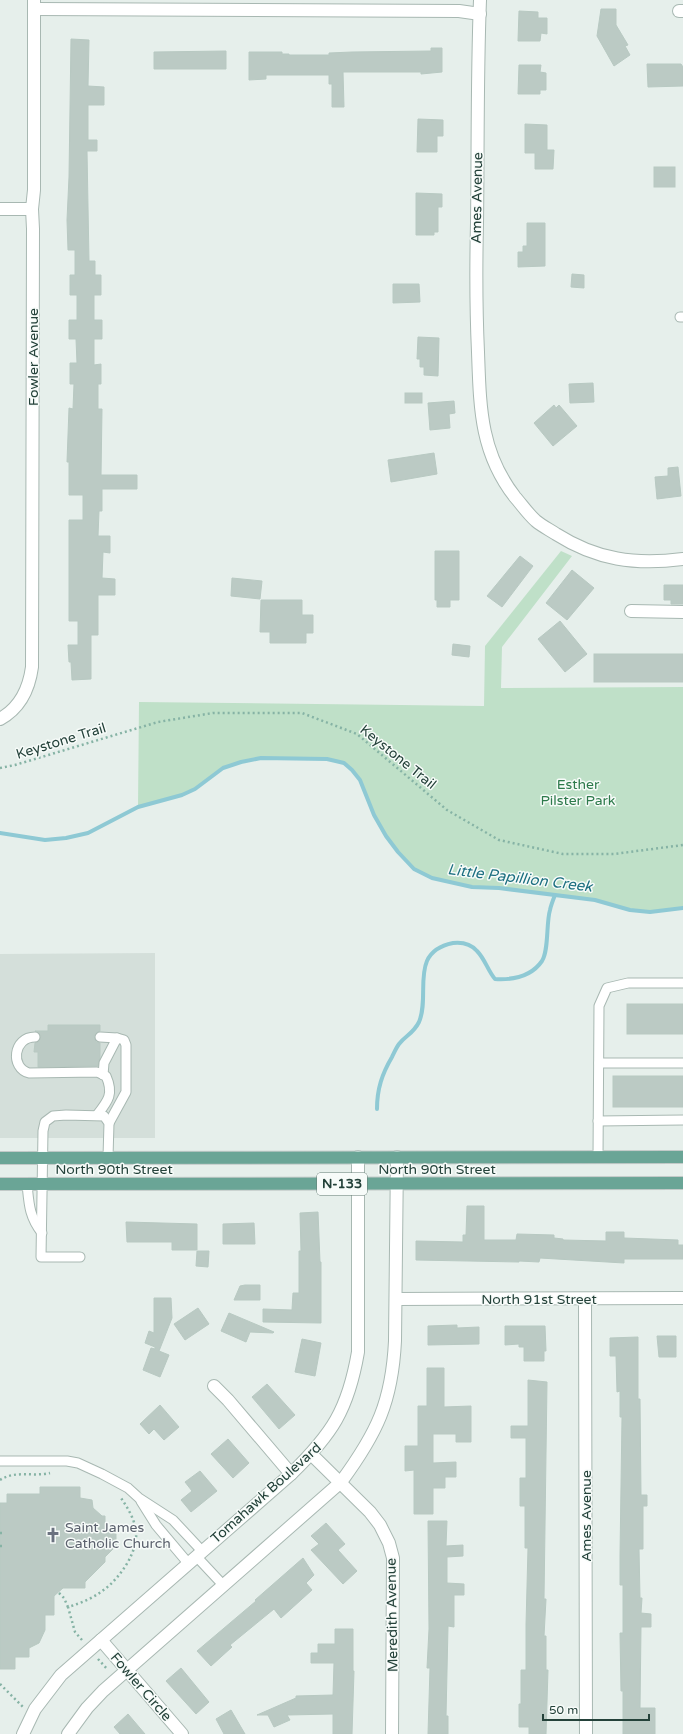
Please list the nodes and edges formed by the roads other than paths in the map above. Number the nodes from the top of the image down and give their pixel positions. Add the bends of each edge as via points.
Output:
1 (480, 0) edge
2 (34, 4) edge
3 (253, 5) edge
4 (480, 14) junction
5 (0, 209) edge
6 (32, 209) junction
7 (683, 559) edge
8 (632, 611) dead end
9 (683, 612) edge
10 (0, 719) edge
11 (683, 983) edge
12 (35, 1037) dead end
13 (100, 1037) dead end
14 (117, 1038) junction
15 (599, 1063) junction
16 (683, 1063) edge
17 (103, 1075) junction
18 (97, 1115) junction
19 (683, 1120) edge
20 (598, 1121) junction
21 (109, 1123) junction
22 (108, 1157) junction
23 (358, 1157) junction
24 (396, 1157) junction
25 (598, 1157) junction
26 (683, 1157) edge
27 (0, 1158) edge
28 (42, 1158) junction
29 (683, 1183) edge
30 (0, 1184) edge
31 (27, 1184) junction
32 (42, 1184) junction
33 (358, 1184) junction
34 (396, 1184) junction
35 (42, 1233) junction
36 (80, 1257) dead end
37 (683, 1298) edge
38 (396, 1299) junction
39 (585, 1299) junction
40 (214, 1386) dead end
41 (311, 1454) junction
42 (0, 1461) edge
43 (10, 1461) junction
44 (0, 1465) edge
45 (290, 1474) junction
46 (341, 1482) junction
47 (140, 1498) junction
48 (195, 1556) junction
49 (224, 1586) junction
50 (101, 1640) junction
51 (127, 1670) junction
52 (23, 1734) edge
53 (68, 1734) edge
54 (182, 1734) edge
55 (392, 1734) edge
56 (586, 1734) edge

1 - 4 street, Ames Avenue
2 - 3 street
2 - 6 street, Fowler Avenue
3 - 4 street via 459,11
4 - 7 street, Ames Avenue via 476,307 480,395 487,445 505,484 528,514 570,543 612,559
5 - 6 street
6 - 10 street, Fowler Avenue via 32,668 26,691 14,709
8 - 9 street
11 - 15 lane via 628,983 607,988 599,1006
12 - 17 lane via 28,1037 18,1048 17,1057 23,1071 97,1072
13 - 14 lane
14 - 17 lane via 104,1063
14 - 21 lane via 124,1040 126,1045 126,1092
15 - 16 lane
15 - 20 lane
17 - 18 lane via 110,1084 110,1095
18 - 21 lane via 104,1116
18 - 28 lane via 53,1116 44,1122
19 - 20 lane
20 - 25 lane
21 - 22 lane
22 - 23 main road, North 90th Street / N-133
22 - 28 main road, North 90th Street / N-133
23 - 24 main road, North 90th Street / N-133
23 - 33 street, Tomahawk Boulevard
24 - 25 main road, North 90th Street / N-133
24 - 34 street
25 - 26 main road, North 90th Street / N-133
27 - 28 main road, North 90th Street / N-133
28 - 32 lane
29 - 34 main road, North 90th Street / N-133
30 - 31 main road, North 90th Street / N-133
31 - 32 main road, North 90th Street / N-133
31 - 35 lane via 29,1209
32 - 33 main road, North 90th Street / N-133
32 - 35 lane
33 - 34 main road, North 90th Street / N-133
33 - 41 street, Tomahawk Boulevard via 358,1352 354,1377 334,1425
34 - 38 street
35 - 36 lane via 42,1257
37 - 39 street, North 91st Street
38 - 39 street, North 91st Street
38 - 46 street via 394,1369 388,1394 371,1439
39 - 56 street, Ames Avenue
40 - 45 street
41 - 45 street, Tomahawk Boulevard
41 - 46 street, Meredith Avenue
42 - 43 lane
43 - 44 lane
43 - 47 lane via 78,1463 116,1480
45 - 48 street, Tomahawk Boulevard
46 - 49 street
46 - 55 street, Meredith Avenue via 380,1525 392,1558
47 - 48 lane via 156,1525
47 - 48 lane via 173,1520
48 - 49 lane
48 - 50 street, Tomahawk Boulevard
49 - 51 street
50 - 51 street, Fowler Circle
50 - 52 street, Tomahawk Boulevard via 61,1675 47,1692
51 - 53 street via 87,1708
51 - 54 street, Fowler Circle

